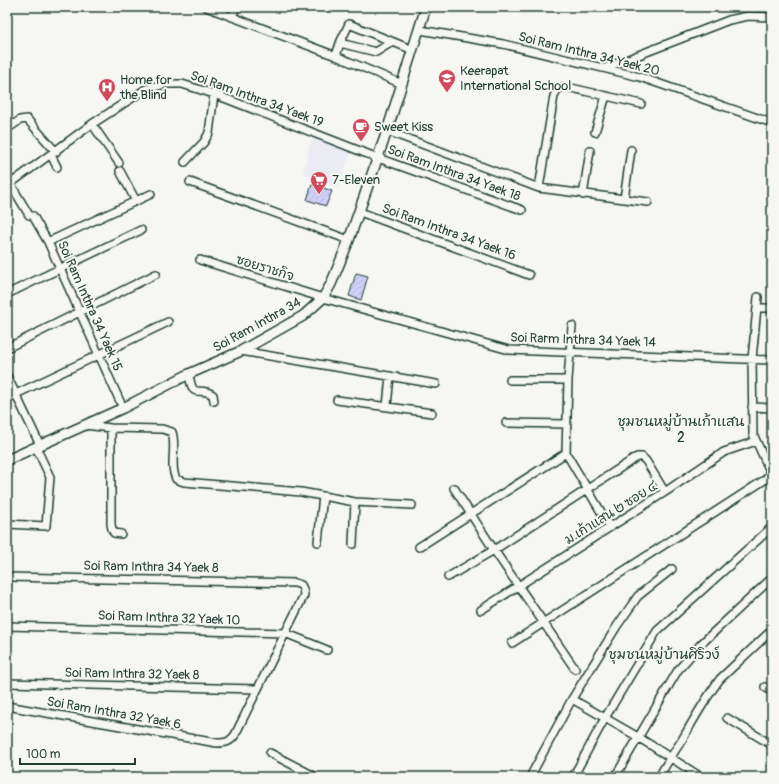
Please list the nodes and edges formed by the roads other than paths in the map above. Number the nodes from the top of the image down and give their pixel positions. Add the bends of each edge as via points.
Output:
1 (206, 7) edge
2 (236, 7) edge
3 (426, 7) edge
4 (232, 17) junction
5 (772, 17) edge
6 (420, 30) junction
7 (392, 42) junction
8 (340, 43) junction
9 (413, 50) junction
10 (336, 56) junction
11 (605, 68) junction
12 (402, 84) junction
13 (214, 94) junction
14 (606, 96) junction
15 (641, 104) dead end
16 (772, 123) edge
17 (92, 124) junction
18 (7, 129) edge
19 (387, 131) junction
20 (595, 132) dead end
21 (631, 150) dead end
22 (590, 151) dead end
23 (54, 153) junction
24 (378, 158) junction
25 (185, 162) dead end
26 (119, 163) dead end
27 (57, 168) dead end
28 (120, 171) dead end
29 (190, 182) dead end
30 (8, 183) edge
31 (539, 188) junction
32 (151, 194) dead end
33 (583, 195) junction
34 (624, 199) junction
35 (136, 201) junction
36 (648, 202) dead end
37 (522, 210) dead end
38 (360, 212) junction
39 (141, 230) dead end
40 (350, 240) junction
41 (48, 242) junction
42 (200, 260) dead end
43 (60, 269) junction
44 (156, 274) dead end
45 (529, 275) dead end
46 (7, 294) edge
47 (758, 297) dead end
48 (323, 298) junction
49 (757, 308) junction
50 (772, 308) edge
51 (79, 313) junction
52 (168, 322) dead end
53 (572, 326) dead end
54 (7, 348) edge
55 (241, 351) junction
56 (570, 352) junction
57 (99, 356) junction
58 (752, 359) junction
59 (772, 360) edge
60 (189, 374) junction
61 (7, 376) edge
62 (390, 376) junction
63 (510, 380) dead end
64 (568, 380) junction
65 (436, 384) dead end
66 (16, 394) junction
67 (7, 397) edge
68 (337, 400) dead end
69 (214, 401) dead end
70 (387, 406) junction
71 (752, 407) junction
72 (123, 408) junction
73 (772, 408) edge
74 (432, 413) dead end
75 (506, 422) dead end
76 (566, 424) junction
77 (84, 425) junction
78 (111, 428) junction
79 (756, 441) junction
80 (38, 446) junction
81 (566, 453) junction
82 (7, 460) edge
83 (454, 488) dead end
84 (587, 489) junction
85 (665, 492) junction
86 (323, 496) junction
87 (355, 502) junction
88 (412, 505) dead end
89 (470, 513) junction
90 (7, 524) edge
91 (610, 527) junction
92 (772, 527) edge
93 (121, 534) dead end
94 (318, 542) dead end
95 (353, 544) dead end
96 (419, 546) dead end
97 (494, 550) junction
98 (672, 569) dead end
99 (7, 577) edge
100 (448, 577) dead end
101 (772, 578) edge
102 (519, 586) junction
103 (481, 610) dead end
104 (543, 623) junction
105 (7, 626) edge
106 (772, 630) edge
107 (285, 633) junction
108 (512, 643) dead end
109 (327, 650) dead end
110 (575, 669) dead end
111 (7, 683) edge
112 (766, 687) dead end
113 (257, 689) junction
114 (772, 692) edge
115 (572, 699) junction
116 (7, 706) edge
117 (605, 718) junction
118 (727, 718) dead end
119 (638, 737) junction
120 (772, 745) edge
121 (270, 754) dead end
122 (671, 757) junction
123 (316, 777) edge
124 (530, 777) edge
125 (573, 777) edge
126 (615, 777) edge
127 (659, 777) edge
128 (701, 777) edge

1 - 4 street
2 - 4 street
3 - 6 street, Soi Ram Inthra 34
4 - 10 street
5 - 11 street via 748,16 729,20
6 - 9 street, Soi Ram Inthra 34
6 - 11 street, Soi Ram Inthra 34 Yaek 20 via 503,44
7 - 8 street via 376,52
7 - 8 street via 349,24
7 - 9 street
8 - 10 street
9 - 12 street, Soi Ram Inthra 34
10 - 12 street
11 - 16 street, Soi Ram Inthra 34 Yaek 20 via 640,76
12 - 19 street, Soi Ram Inthra 34
13 - 17 street, Soi Ram Inthra 34 Yaek 19 via 182,84 165,84 146,89
13 - 24 street, Soi Ram Inthra 34 Yaek 19
13 - 25 street via 209,134
14 - 15 street
14 - 20 street
14 - 31 street via 567,87 555,91
17 - 23 street, Soi Ram Inthra 34 Yaek 19
17 - 26 street
18 - 23 street via 26,119
19 - 24 street, Soi Ram Inthra 34
19 - 31 street
21 - 34 street
22 - 33 street
23 - 27 street
23 - 30 street, Soi Ram Inthra 34 Yaek 19
24 - 37 street, Soi Ram Inthra 34 Yaek 18
24 - 38 street, Soi Ram Inthra 34
28 - 35 street
29 - 40 street
30 - 41 street, Soi Ram Inthra 34 Yaek 15
31 - 33 street
32 - 35 street
33 - 34 street
34 - 36 street
35 - 41 street
38 - 40 street, Soi Ram Inthra 34
38 - 45 street, Soi Ram Inthra 34 Yaek 16
39 - 43 street
40 - 48 street, Soi Ram Inthra 34
41 - 43 street, Soi Ram Inthra 34 Yaek 15
42 - 48 street, ซอยราชกิจ
43 - 46 street
43 - 51 street, Soi Ram Inthra 34 Yaek 15
44 - 51 street
47 - 49 street
48 - 55 street, Soi Ram Inthra 34 via 303,316
48 - 56 street, Soi Rarm Inthra 34 Yaek 14 via 509,350
49 - 50 street
49 - 58 street
51 - 54 street
51 - 57 street, Soi Ram Inthra 34 Yaek 15
52 - 57 street
53 - 56 street
55 - 60 street, Soi Ram Inthra 34
55 - 62 street
56 - 58 street, Soi Rarm Inthra 34 Yaek 14
56 - 64 street
57 - 66 street
57 - 72 street, Soi Ram Inthra 34 Yaek 15
58 - 59 street, Soi Rarm Inthra 34 Yaek 14
58 - 71 street
60 - 69 street via 191,387 210,393
60 - 72 street, Soi Ram Inthra 34
61 - 66 street
62 - 65 street
62 - 70 street
63 - 64 street
64 - 76 street
66 - 67 street
66 - 80 street
68 - 70 street
70 - 74 street
71 - 73 street
71 - 79 street via 753,434
72 - 77 street, Soi Ram Inthra 34
75 - 76 street
76 - 81 street
77 - 78 street
77 - 80 street, Soi Ram Inthra 34
78 - 86 street via 162,428 172,432 175,440 173,473 176,479 184,482
78 - 93 street via 111,524 114,533
79 - 85 street, ม.เก้าแสน ๒ ซอย ๔ via 724,452
79 - 104 street via 769,469 766,478
80 - 82 street, Soi Ram Inthra 34
80 - 90 street via 50,477 46,526
81 - 84 street
81 - 89 street
83 - 89 street
84 - 85 street via 637,457 642,457
84 - 91 street
84 - 97 street
85 - 91 street, ม.เก้าแสน ๒ ซอย ๔
86 - 87 street
86 - 94 street
87 - 88 street
87 - 95 street
89 - 96 street
89 - 97 street
91 - 102 street, ม.เก้าแสน ๒ ซอย ๔
92 - 117 street via 657,631
97 - 100 street
97 - 102 street
98 - 115 street via 638,596
99 - 107 street, Soi Ram Inthra 34 Yaek 8 via 294,583 301,585 304,595
101 - 119 street via 701,644 678,670
102 - 103 street, ม.เก้าแสน ๒ ซอย ๔
102 - 104 street
104 - 108 street
104 - 110 street
105 - 107 street, Soi Ram Inthra 32 Yaek 10
106 - 122 street via 720,679
107 - 109 street, Soi Ram Inthra 32 Yaek 10
107 - 113 street
111 - 113 street, Soi Ram Inthra 32 Yaek 8
112 - 114 street
113 - 116 street, Soi Ram Inthra 32 Yaek 6 via 235,735 231,741 225,743
115 - 117 street
115 - 124 street
117 - 119 street
117 - 125 street
118 - 120 street
119 - 122 street
119 - 126 street
121 - 123 street
122 - 127 street
122 - 128 street

